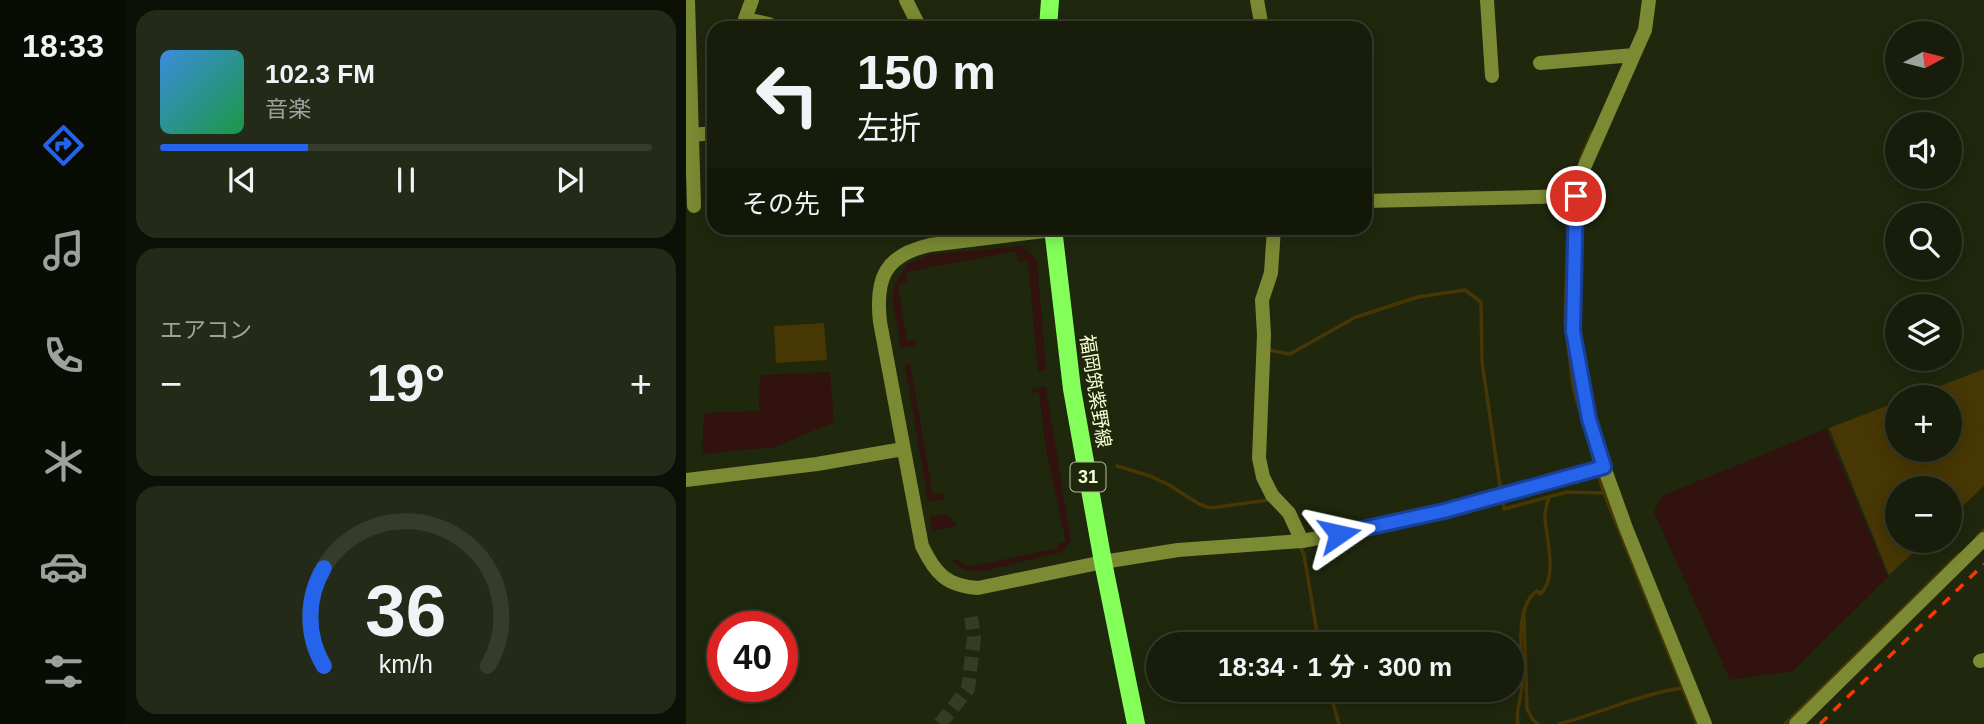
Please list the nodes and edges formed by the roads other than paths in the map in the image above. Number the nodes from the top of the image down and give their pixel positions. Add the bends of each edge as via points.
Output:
1 (688, 0) edge
2 (752, 0) edge
3 (906, 0) edge
4 (1050, 0) edge
5 (1257, 0) edge
6 (1487, 0) edge
7 (1649, 0) edge
8 (746, 21) edge
9 (916, 21) edge
10 (1048, 21) edge
11 (1261, 21) edge
12 (1634, 55) junction
13 (1540, 63) dead end
14 (1492, 76) dead end
15 (688, 101) edge
16 (707, 134) edge
17 (691, 135) junction
18 (689, 173) edge
19 (1576, 196) junction
20 (1372, 201) edge
21 (694, 206) dead end
22 (1008, 235) edge
23 (1060, 235) edge
24 (1273, 235) edge
25 (903, 449) junction
26 (1604, 467) junction
27 (686, 480) edge
28 (1984, 538) edge
29 (1301, 541) junction
30 (1103, 562) junction
31 (1136, 724) edge
32 (1705, 724) edge
33 (1796, 724) edge

1 - 15 street
2 - 8 street
3 - 9 street
4 - 10 main road
5 - 11 street
6 - 14 street
7 - 12 street via 1645,30
12 - 13 street
12 - 19 street
15 - 17 street
16 - 17 street
17 - 18 street
18 - 21 street
19 - 20 street
19 - 26 street via 1573,331 1589,419
22 - 25 street via 920,247 898,257 884,272 877,301
23 - 30 main road, 福岡筑紫野線 / 31 via 1072,389
24 - 29 street via 1262,300 1259,458 1272,495 1289,513
25 - 27 street
25 - 30 street via 922,546 931,566 946,580 978,588
26 - 29 street via 1444,511
26 - 32 street
28 - 33 street
29 - 30 street via 1178,550
30 - 31 main road, 福岡筑紫野線 / 31

